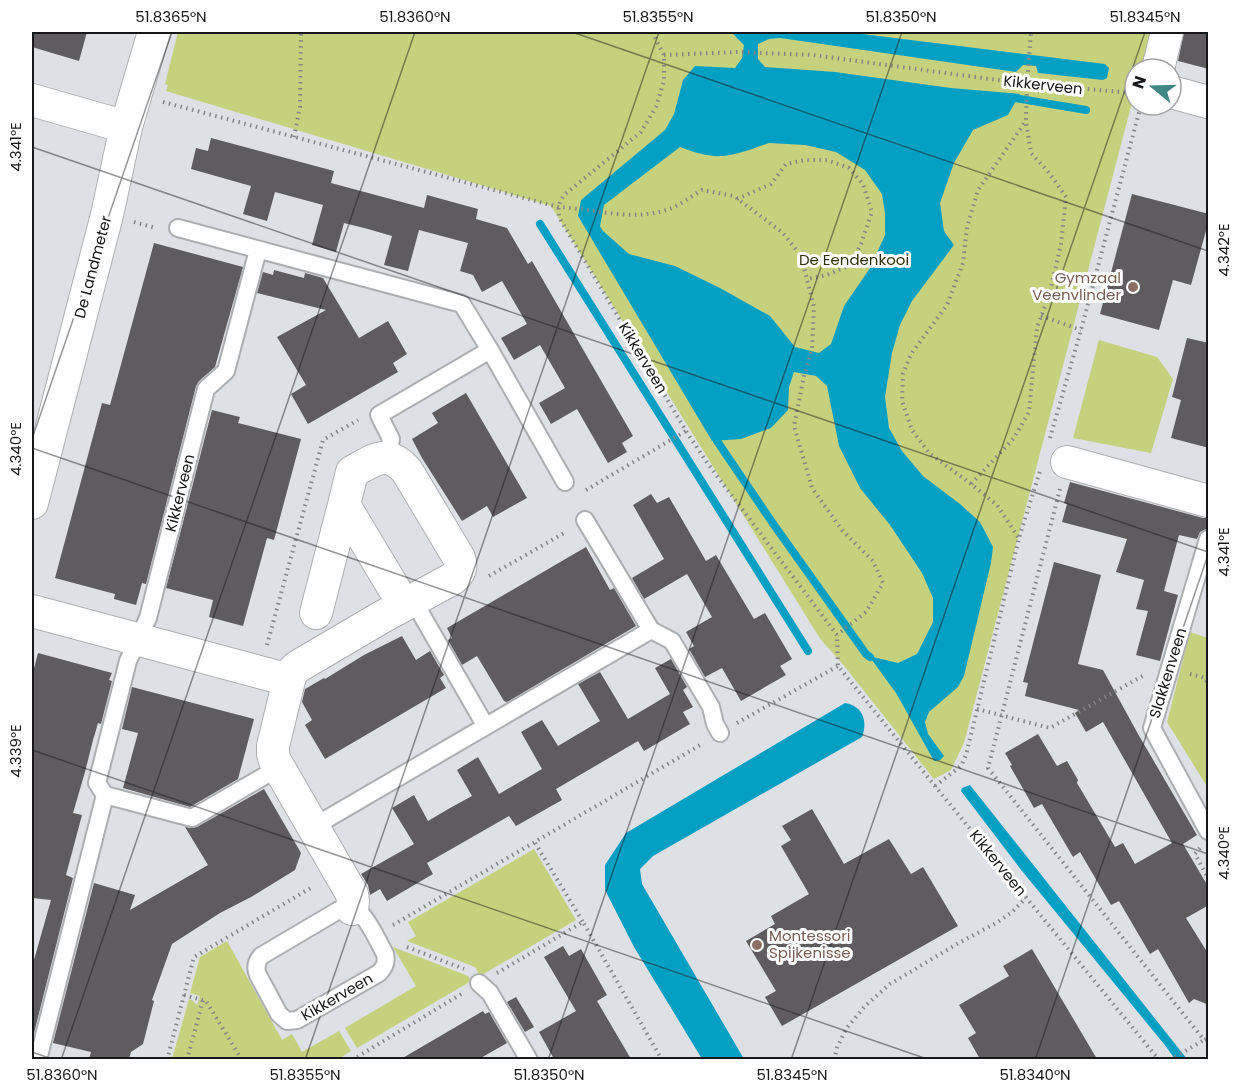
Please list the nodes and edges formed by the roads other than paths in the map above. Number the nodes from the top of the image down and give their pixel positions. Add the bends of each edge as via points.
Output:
1 (154, 32) edge
2 (1167, 32) edge
3 (1161, 57) edge
4 (1183, 95) edge
5 (32, 100) edge
6 (1209, 102) edge
7 (126, 127) junction
8 (178, 228) road end
9 (258, 250) junction
10 (490, 350) junction
11 (388, 458) junction
12 (1067, 462) road end
13 (566, 482) road end
14 (1209, 501) edge
15 (32, 503) edge
16 (344, 505) junction
17 (585, 520) road end
18 (1209, 539) edge
19 (409, 603) junction
20 (32, 611) edge
21 (316, 613) dead end
22 (651, 630) junction
23 (138, 639) junction
24 (275, 676) junction
25 (485, 725) junction
26 (720, 733) road end
27 (278, 768) junction
28 (105, 795) junction
29 (313, 827) junction
30 (1205, 838) edge
31 (352, 909) junction
32 (479, 983) road end
33 (38, 1059) edge
34 (528, 1059) edge

1 - 7 street, De Landmeter
2 - 3 street
4 - 6 street
5 - 7 street
7 - 15 street, De Landmeter
8 - 9 lane
9 - 10 lane via 462,304
9 - 23 lane, Kikkerveen via 226,372 206,389 148,618
10 - 11 lane via 379,415 391,440
10 - 13 lane
11 - 16 street via 375,459 352,472
11 - 19 street via 406,471 461,564 452,579
12 - 14 street
16 - 19 street
16 - 21 street
17 - 22 lane
18 - 30 lane, Slakkenveen via 1152,728
19 - 24 street via 292,672
19 - 25 lane
20 - 23 street
22 - 25 lane
22 - 26 lane via 672,641 711,707
23 - 24 street
23 - 28 lane, Kikkerveen via 128,661 97,783
24 - 27 street, Kikkerveen via 273,746
25 - 29 lane
27 - 28 lane via 192,818
27 - 29 street, Kikkerveen
28 - 33 lane, Kikkerveen
29 - 31 street, Kikkerveen via 352,894
31 - 31 lane, Kikkerveen via 339,910 261,956 256,970 279,1014 287,1021 297,1020 382,969 385,954 363,916
32 - 34 lane via 490,993

